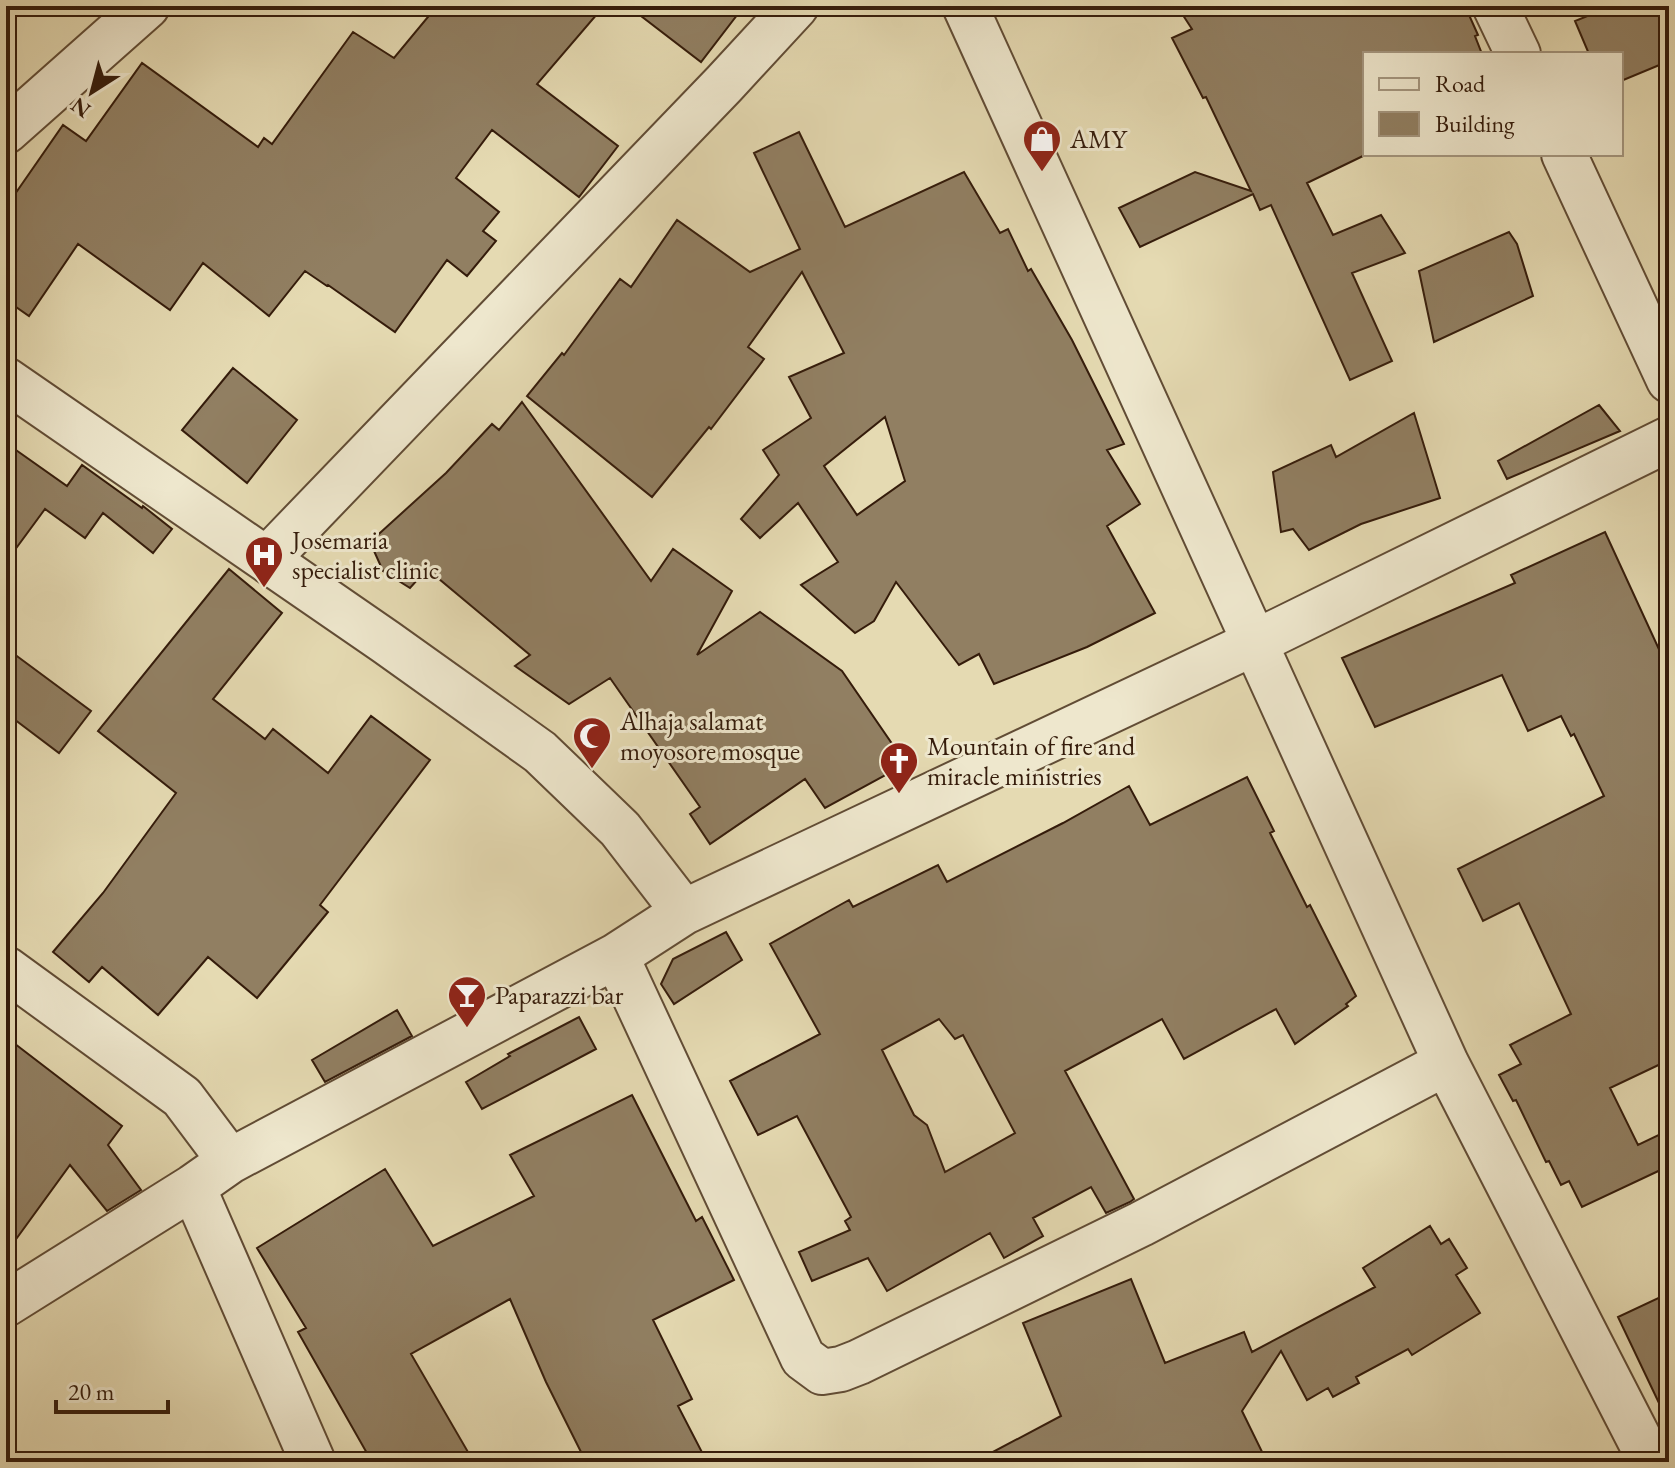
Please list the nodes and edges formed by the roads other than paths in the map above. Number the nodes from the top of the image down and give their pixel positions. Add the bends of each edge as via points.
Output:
1 (147, 6) edge
2 (796, 6) edge
3 (965, 6) edge
4 (1495, 6) edge
5 (1517, 52) edge
6 (6, 131) edge
7 (1565, 156) edge
8 (6, 380) edge
9 (1669, 380) edge
10 (1669, 439) edge
11 (267, 559) junction
12 (1256, 642) junction
13 (684, 912) junction
14 (616, 956) junction
15 (6, 969) edge
16 (1446, 1063) junction
17 (230, 1161) junction
18 (193, 1187) junction
19 (6, 1304) edge
20 (313, 1462) edge
21 (1651, 1462) edge

1 - 6 street
2 - 11 street
3 - 12 street
4 - 5 street
7 - 9 street
8 - 11 street
10 - 12 street
11 - 13 street via 540,752 620,829
12 - 13 street
12 - 16 street
13 - 14 street
14 - 16 street via 803,1358 822,1372 859,1362 1141,1224
14 - 17 street
15 - 17 street via 182,1097
16 - 21 street
17 - 18 street
18 - 19 street
18 - 20 street

